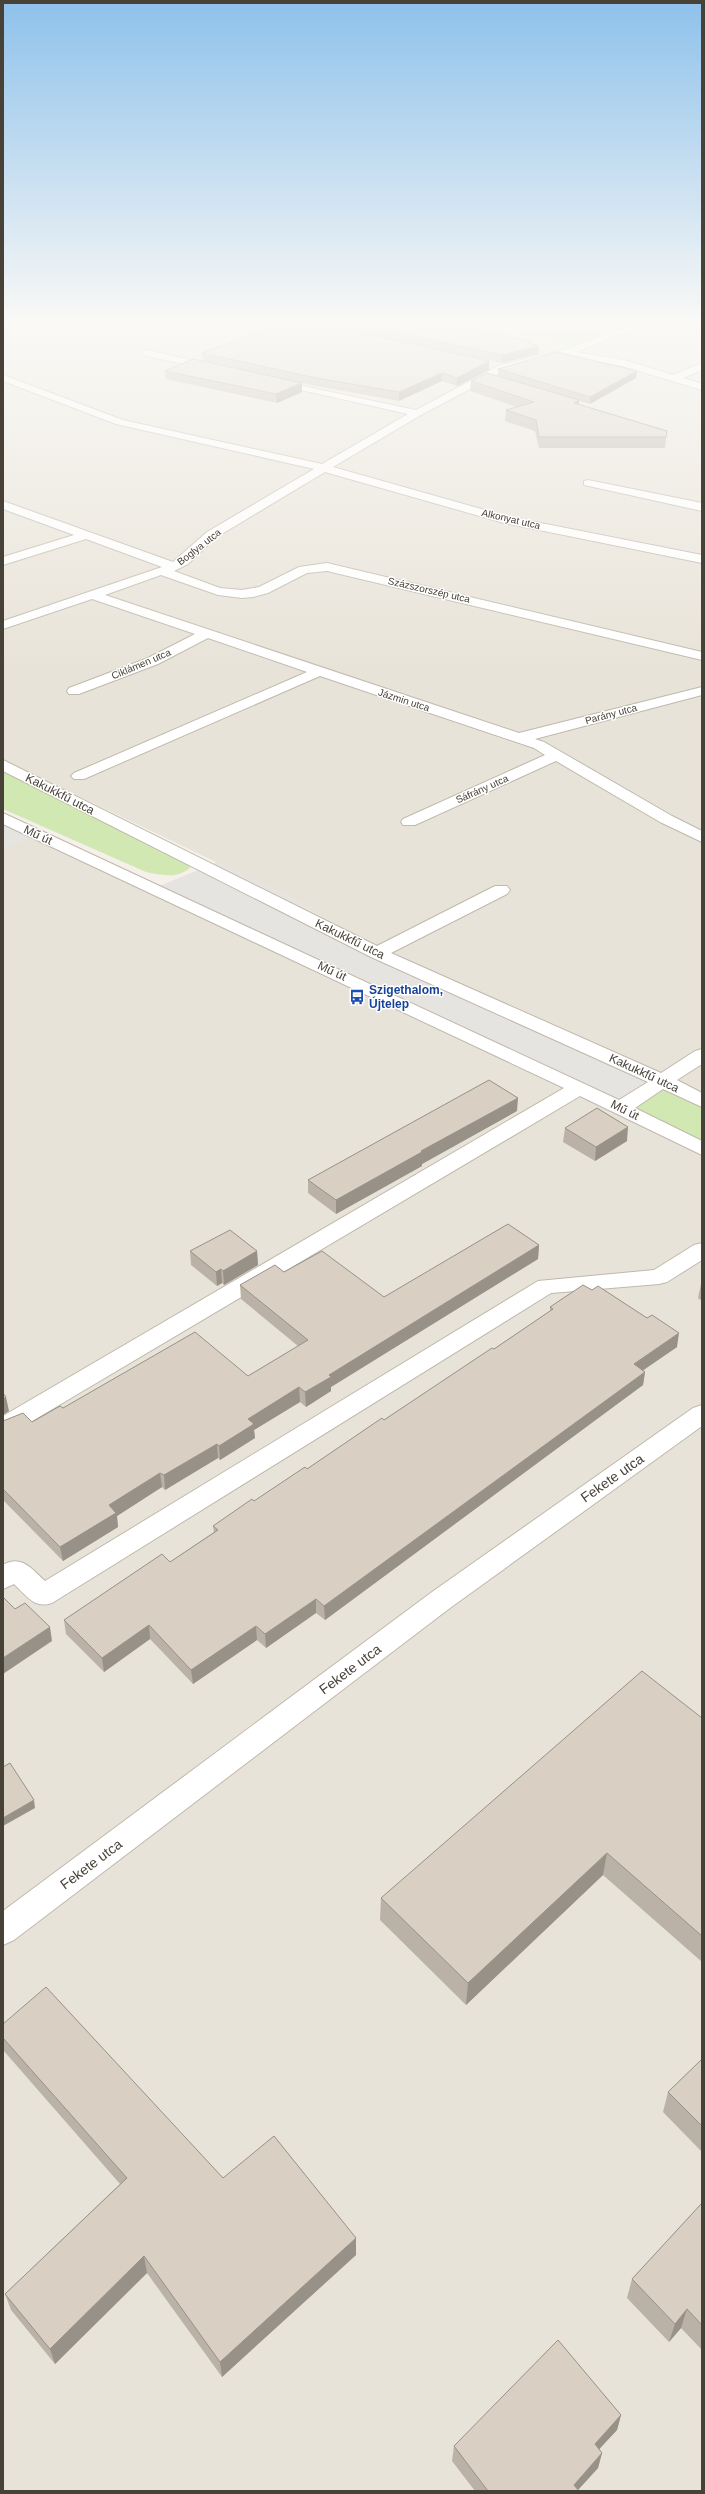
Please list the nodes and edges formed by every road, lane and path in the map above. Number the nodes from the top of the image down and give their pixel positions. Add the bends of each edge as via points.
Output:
1 (201, 440) edge
2 (370, 440) edge
3 (323, 468) junction
4 (588, 483) dead end
5 (3, 505) edge
6 (702, 507) edge
7 (87, 535) junction
8 (702, 559) edge
9 (3, 561) edge
10 (174, 567) junction
11 (161, 572) junction
12 (92, 595) junction
13 (3, 625) edge
14 (206, 634) junction
15 (702, 656) edge
16 (318, 672) junction
17 (74, 691) dead end
18 (702, 691) edge
19 (520, 738) junction
20 (555, 756) junction
21 (3, 765) edge
22 (79, 776) dead end
23 (3, 818) edge
24 (410, 822) dead end
25 (702, 837) edge
26 (501, 890) dead end
27 (377, 953) junction
28 (702, 1055) edge
29 (661, 1080) junction
30 (579, 1088) junction
31 (702, 1101) edge
32 (621, 1108) junction
33 (702, 1149) edge
34 (702, 1250) edge
35 (702, 1414) edge
36 (3, 1427) edge
37 (3, 1578) edge
38 (3, 1930) edge

1 - 3 street, Alkonyat utca
2 - 3 street, Boglya utca
3 - 8 street, Alkonyat utca via 504,518
3 - 10 street, Boglya utca via 211,535 184,561
4 - 6 street
5 - 7 street
7 - 9 street
7 - 10 street
10 - 11 street, Boglya utca
11 - 12 street, Boglya utca
11 - 15 street, Százszorszép utca via 237,594 264,589 299,569 312,566 327,567
12 - 13 street, Boglya utca
12 - 14 street, Jázmin utca
14 - 16 street, Jázmin utca
14 - 17 street, Ciklámen utca via 153,661
16 - 19 street, Jázmin utca
16 - 22 street
18 - 19 street, Parány utca
19 - 20 street, Jázmin utca via 539,745
20 - 24 street, Sáfrány utca
20 - 25 street, Jázmin utca
21 - 27 street, Kakukkfű utca
23 - 30 street, Mű út
26 - 27 street
27 - 29 street, Kakukkfű utca
28 - 29 street
29 - 31 street, Kakukkfű utca
29 - 32 street
30 - 32 street, Mű út
30 - 36 street
32 - 33 street, Mű út
34 - 37 street via 659,1277 546,1286 43,1595 16,1570
35 - 38 street, Fekete utca via 441,1600

